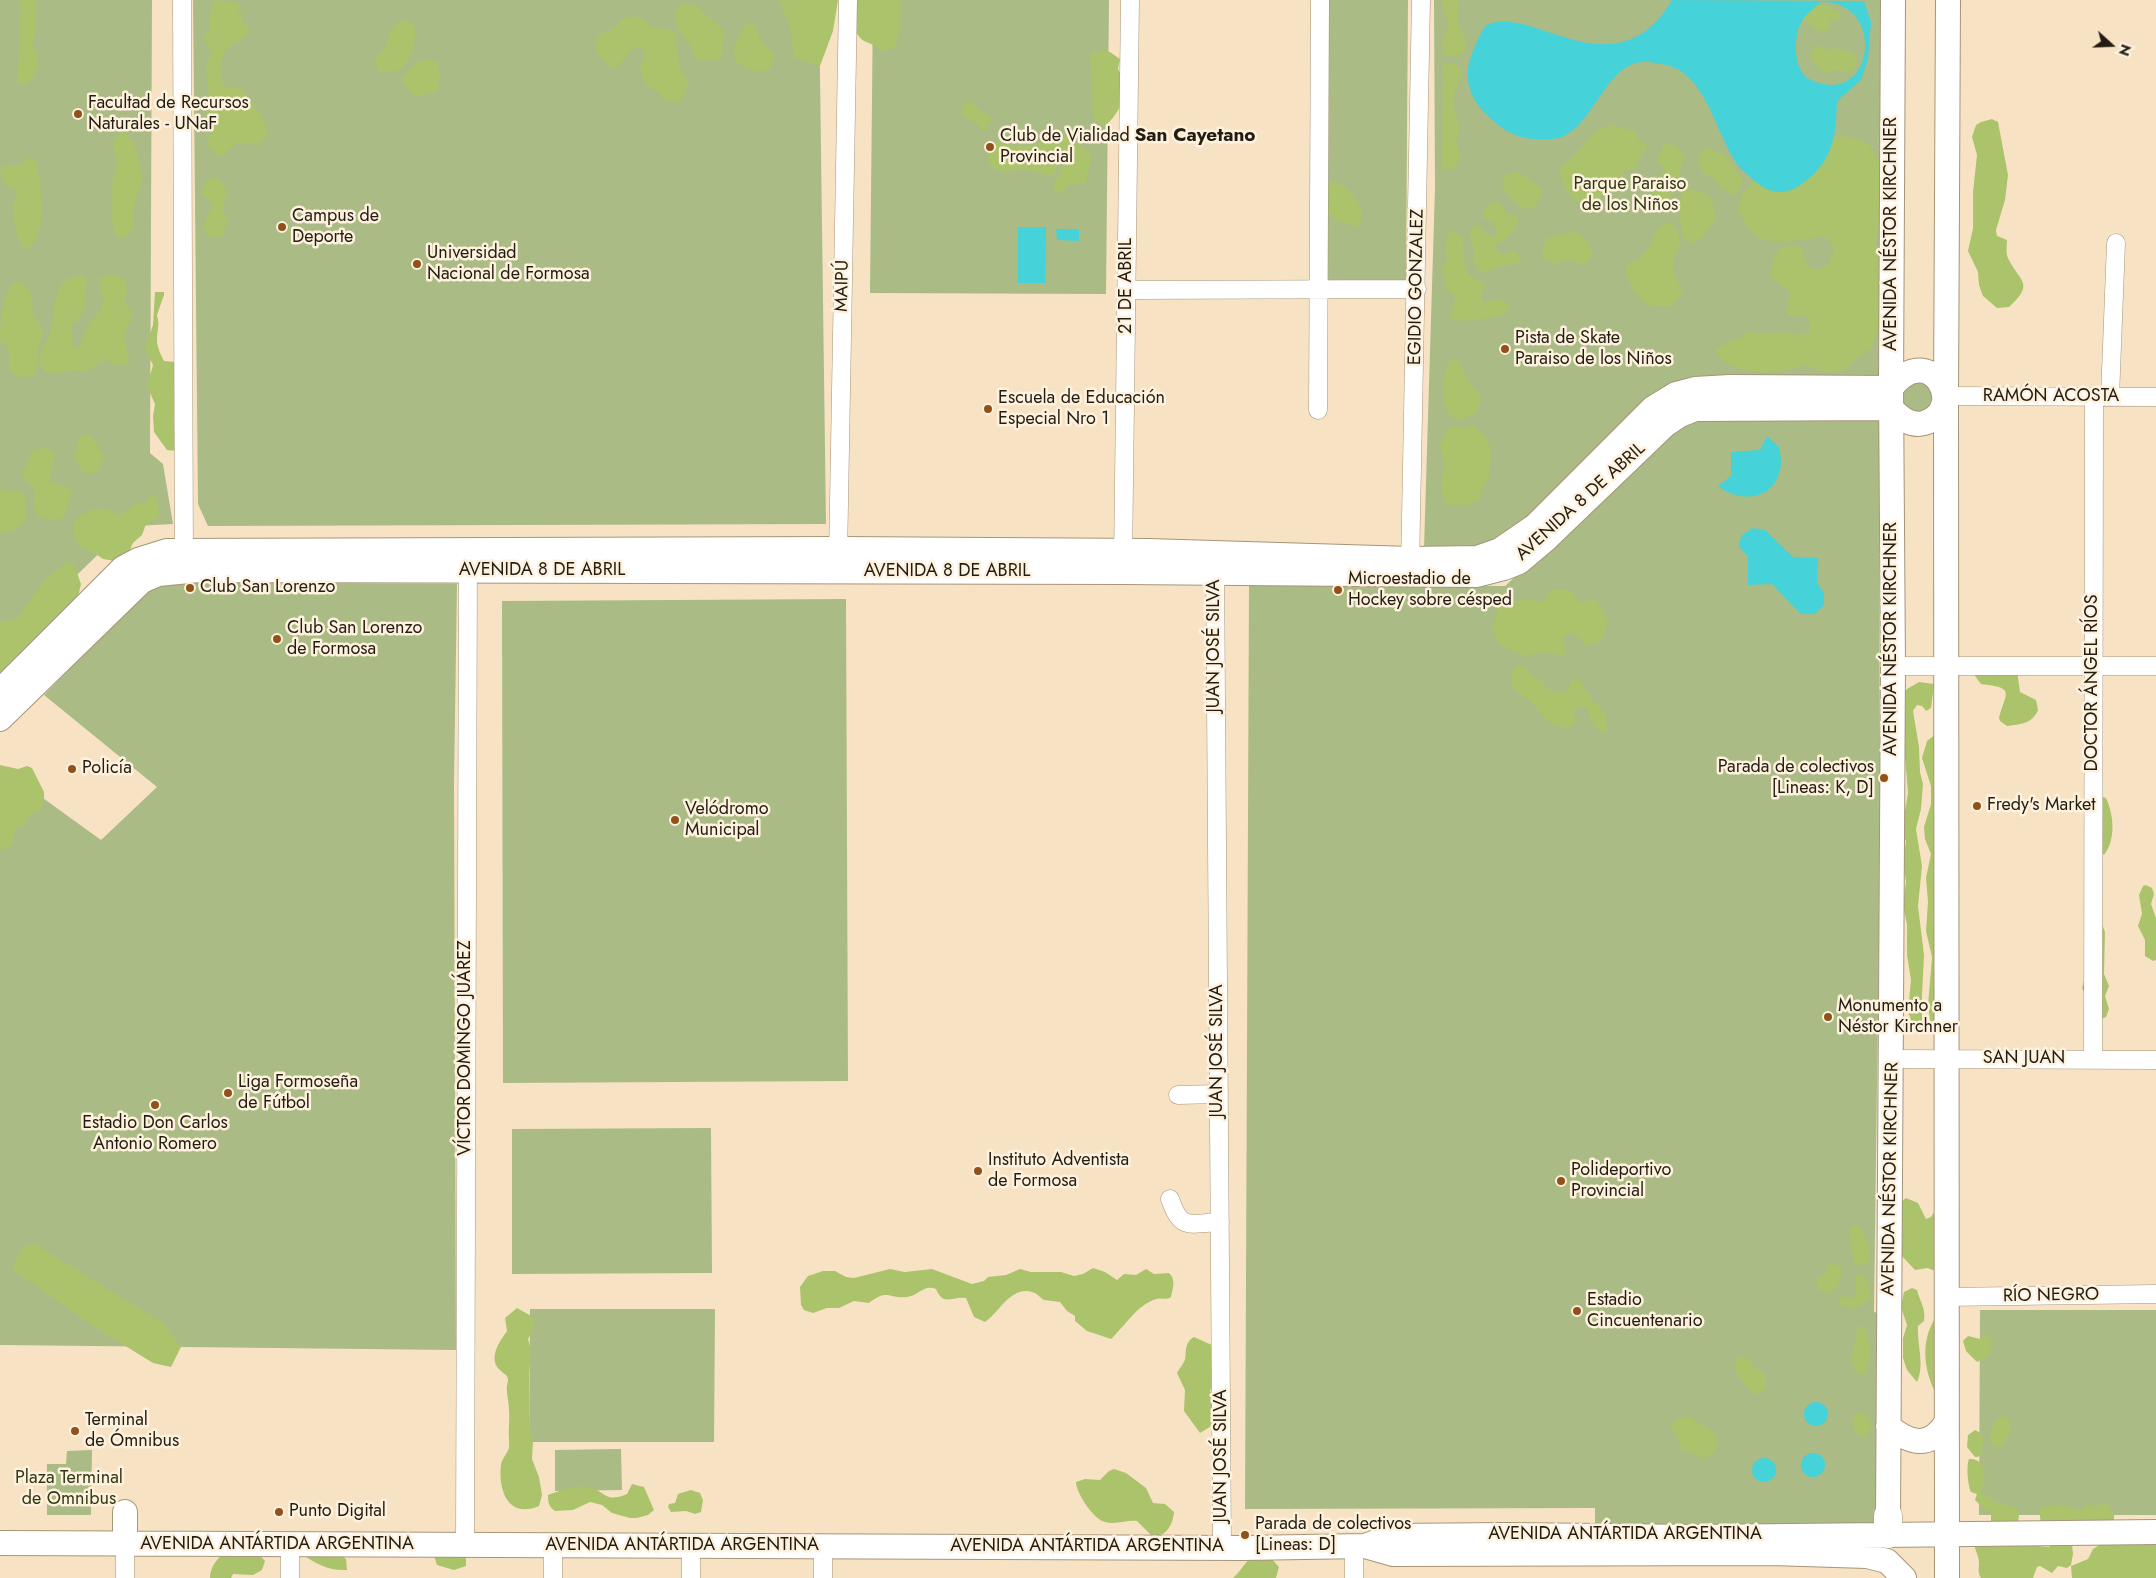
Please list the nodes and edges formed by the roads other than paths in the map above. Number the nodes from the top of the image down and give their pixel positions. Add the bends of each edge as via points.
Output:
1 (182, 0) edge
2 (848, 0) edge
3 (1130, 0) edge
4 (1320, 0) edge
5 (1421, 0) edge
6 (1892, 0) edge
7 (1948, 0) edge
8 (2116, 243) dead end
9 (1318, 289) junction
10 (1417, 289) junction
11 (1128, 290) junction
12 (1946, 396) junction
13 (2102, 397) junction
14 (2156, 397) edge
15 (1891, 398) junction
16 (1318, 410) dead end
17 (184, 560) junction
18 (468, 561) junction
19 (838, 561) junction
20 (1123, 562) junction
21 (1215, 563) junction
22 (1410, 567) junction
23 (1894, 666) junction
24 (1946, 666) junction
25 (2156, 666) edge
26 (2093, 667) junction
27 (0, 691) edge
28 (1, 717) edge
29 (1892, 1059) junction
30 (1946, 1059) junction
31 (2092, 1059) junction
32 (2156, 1060) edge
33 (1219, 1094) junction
34 (1178, 1095) dead end
35 (1170, 1199) dead end
36 (1220, 1222) junction
37 (2156, 1294) edge
38 (1945, 1297) junction
39 (1946, 1423) junction
40 (1888, 1426) junction
41 (125, 1512) dead end
42 (1888, 1525) junction
43 (2156, 1532) edge
44 (1946, 1534) junction
45 (0, 1543) edge
46 (125, 1544) junction
47 (290, 1544) junction
48 (465, 1545) junction
49 (553, 1546) junction
50 (692, 1546) junction
51 (823, 1546) junction
52 (1359, 1546) junction
53 (1222, 1548) junction
54 (1887, 1570) edge
55 (125, 1578) edge
56 (290, 1578) edge
57 (553, 1578) edge
58 (691, 1578) edge
59 (823, 1578) edge
60 (1354, 1578) edge
61 (1904, 1578) edge
62 (1947, 1578) edge

1 - 17 street
2 - 19 street, MAIPÚ
3 - 11 street, 21 DE ABRIL
4 - 9 street
5 - 10 street, EGIDIO GONZALEZ
6 - 15 main road, AVENIDA NÉSTOR KIRCHNER
7 - 12 main road
8 - 13 street, DOCTOR ÁNGEL RÍOS
9 - 10 street
9 - 11 street
9 - 16 street
10 - 22 street, EGIDIO GONZALEZ
11 - 20 street, 21 DE ABRIL
12 - 13 street, RAMÓN ACOSTA
12 - 15 main road via 1941,410 1922,424 1899,417
12 - 15 main road via 1941,383 1920,369 1898,378
12 - 24 main road
13 - 14 street, RAMÓN ACOSTA
13 - 26 street, DOCTOR ÁNGEL RÍOS
15 - 22 main road, AVENIDA 8 DE ABRIL via 1730,387 1695,389 1676,394 1653,408 1535,526 1500,550 1477,558
15 - 23 main road, AVENIDA NÉSTOR KIRCHNER
17 - 18 main road, AVENIDA 8 DE ABRIL
17 - 27 main road, AVENIDA 8 DE ABRIL via 167,551 123,568
17 - 28 main road, AVENIDA 8 DE ABRIL via 142,581
18 - 19 main road, AVENIDA 8 DE ABRIL
18 - 48 street, VÍCTOR DOMINGO JUÁREZ
19 - 20 main road, AVENIDA 8 DE ABRIL
20 - 21 main road, AVENIDA 8 DE ABRIL
21 - 22 main road, AVENIDA 8 DE ABRIL
21 - 33 street, JUAN JOSÉ SILVA
23 - 24 street
23 - 29 main road, AVENIDA NÉSTOR KIRCHNER
24 - 26 street
24 - 30 main road
25 - 26 street
26 - 31 street, DOCTOR ÁNGEL RÍOS
29 - 30 street, SAN JUAN
29 - 40 main road, AVENIDA NÉSTOR KIRCHNER
30 - 31 street, SAN JUAN
30 - 38 main road
31 - 32 street, SAN JUAN
33 - 34 street
33 - 36 street, JUAN JOSÉ SILVA
35 - 36 street via 1176,1216 1186,1224
36 - 53 street, JUAN JOSÉ SILVA
37 - 38 street, RÍO NEGRO
38 - 39 main road
39 - 40 main road via 1936,1436 1918,1442 1902,1437
39 - 44 main road
40 - 42 main road, AVENIDA NÉSTOR KIRCHNER
41 - 46 main road
42 - 44 main road, AVENIDA ANTÁRTIDA ARGENTINA
42 - 52 main road, AVENIDA ANTÁRTIDA ARGENTINA via 1709,1537 1392,1536
42 - 54 main road, AVENIDA NÉSTOR KIRCHNER
43 - 44 main road, AVENIDA ANTÁRTIDA ARGENTINA
44 - 62 main road
45 - 46 main road, AVENIDA ANTÁRTIDA ARGENTINA
46 - 47 main road, AVENIDA ANTÁRTIDA ARGENTINA
46 - 55 street
47 - 48 main road, AVENIDA ANTÁRTIDA ARGENTINA
47 - 56 street
48 - 49 main road, AVENIDA ANTÁRTIDA ARGENTINA
49 - 50 main road, AVENIDA ANTÁRTIDA ARGENTINA
49 - 57 street
50 - 51 main road, AVENIDA ANTÁRTIDA ARGENTINA
50 - 58 street
51 - 53 main road, AVENIDA ANTÁRTIDA ARGENTINA
51 - 59 street
52 - 53 main road, AVENIDA ANTÁRTIDA ARGENTINA
52 - 54 main road, AVENIDA ANTÁRTIDA ARGENTINA via 1393,1554 1772,1553 1868,1556
52 - 60 street
54 - 61 main road

